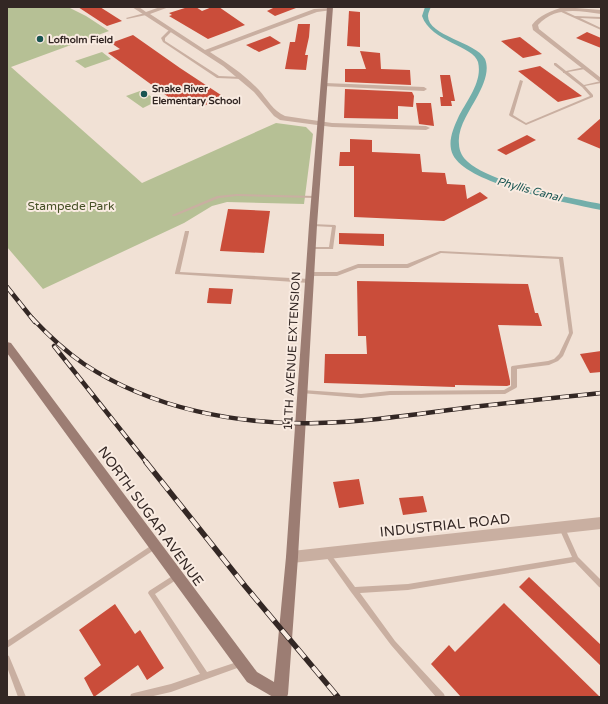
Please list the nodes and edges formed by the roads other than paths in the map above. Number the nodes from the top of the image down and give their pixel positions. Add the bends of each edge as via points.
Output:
1 (135, 7) edge
2 (166, 7) edge
3 (330, 8) edge
4 (560, 10) junction
5 (601, 12) edge
6 (145, 14) junction
7 (574, 17) junction
8 (128, 18) dead end
9 (601, 18) edge
10 (601, 29) edge
11 (171, 30) junction
12 (205, 52) junction
13 (555, 64) dead end
14 (584, 68) junction
15 (564, 72) junction
16 (242, 78) junction
17 (423, 81) dead end
18 (521, 81) dead end
19 (601, 82) edge
20 (325, 86) junction
21 (583, 86) junction
22 (424, 89) junction
23 (425, 96) dead end
24 (321, 123) junction
25 (426, 128) dead end
26 (316, 197) junction
27 (174, 215) dead end
28 (313, 225) junction
29 (187, 232) dead end
30 (312, 248) junction
31 (310, 278) junction
32 (7, 346) edge
33 (303, 392) junction
34 (601, 523) edge
35 (562, 527) junction
36 (155, 546) junction
37 (326, 553) junction
38 (292, 557) junction
39 (576, 559) junction
40 (177, 576) junction
41 (601, 585) edge
42 (353, 590) junction
43 (7, 645) edge
44 (7, 658) edge
45 (241, 664) junction
46 (205, 676) junction
47 (280, 695) edge
48 (22, 697) edge
49 (134, 697) edge
50 (441, 697) edge

1 - 6 street
2 - 6 street
3 - 12 street via 316,10
3 - 20 street, 11TH AVENUE EXTENSION
4 - 5 street via 566,8
4 - 7 lane
4 - 14 street via 537,22 536,30
6 - 8 lane
6 - 11 street
7 - 9 lane
7 - 10 lane
11 - 12 street
11 - 16 lane via 163,38 164,41 223,79
12 - 16 street
13 - 15 lane
14 - 15 lane
14 - 19 street
15 - 21 lane
16 - 24 street via 276,115
17 - 22 street
18 - 21 lane via 511,115 526,124 592,96
19 - 21 lane
20 - 22 street
20 - 24 street, 11TH AVENUE EXTENSION
22 - 23 street
24 - 25 street
24 - 26 street, 11TH AVENUE EXTENSION
26 - 27 lane via 218,197
26 - 28 street, 11TH AVENUE EXTENSION
28 - 30 street, 11TH AVENUE EXTENSION
28 - 30 lane via 334,226 331,248
29 - 31 lane via 178,273
30 - 31 street, 11TH AVENUE EXTENSION
31 - 33 street, 11TH AVENUE EXTENSION
31 - 33 lane via 337,274 358,266 408,266 440,252 561,258 571,333 556,360 514,367 514,387 504,392 390,393 361,396
32 - 36 street, NORTH SUGAR AVENUE
33 - 38 street, 11TH AVENUE EXTENSION
34 - 35 street, INDUSTRIAL ROAD
35 - 37 street, INDUSTRIAL ROAD
35 - 39 lane
36 - 40 street, NORTH SUGAR AVENUE
36 - 43 lane
37 - 38 street, INDUSTRIAL ROAD
37 - 42 lane
38 - 47 street, 11TH AVENUE EXTENSION
39 - 41 lane
39 - 42 lane via 408,587
40 - 45 street, NORTH SUGAR AVENUE
40 - 46 lane via 151,593
42 - 50 lane via 393,643
44 - 48 lane
45 - 46 lane
45 - 47 street, NORTH SUGAR AVENUE via 252,677
46 - 49 lane

